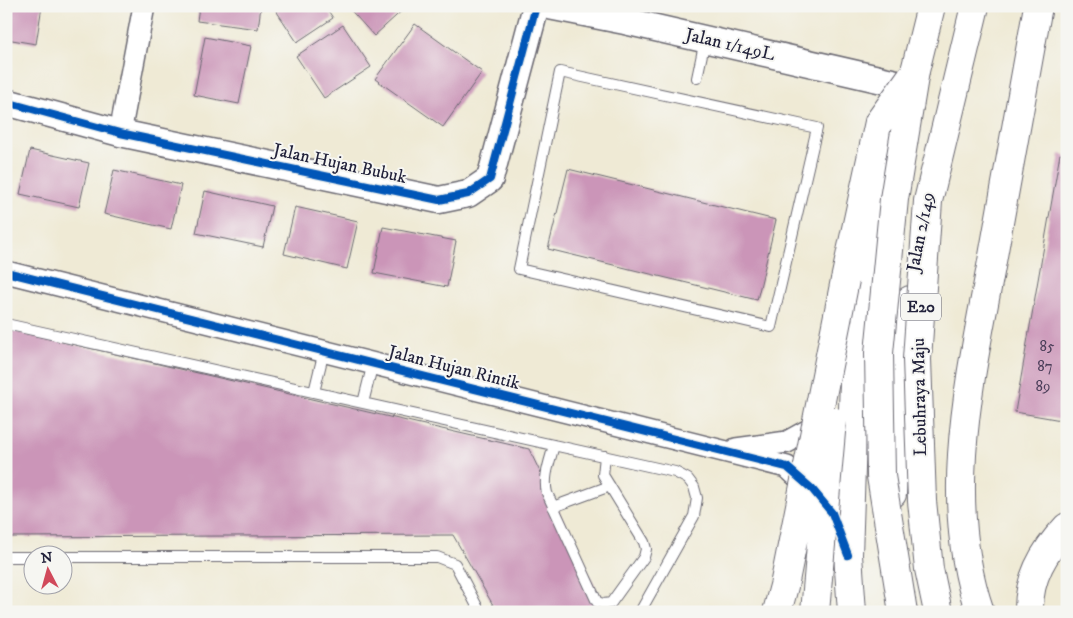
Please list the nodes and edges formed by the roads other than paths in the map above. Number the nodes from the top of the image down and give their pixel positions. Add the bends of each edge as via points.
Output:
1 (144, 6) edge
2 (536, 6) edge
3 (550, 6) edge
4 (929, 6) edge
5 (975, 6) edge
6 (1038, 6) edge
7 (705, 40) junction
8 (697, 78) dead end
9 (912, 78) junction
10 (6, 102) edge
11 (817, 128) joint
12 (120, 133) junction
13 (6, 272) edge
14 (845, 280) junction
15 (6, 324) edge
16 (324, 351) junction
17 (373, 363) junction
18 (314, 392) junction
19 (853, 396) junction
20 (363, 403) junction
21 (554, 445) junction
22 (726, 451) junction
23 (605, 456) junction
24 (610, 486) junction
25 (553, 507) junction
26 (1067, 527) edge
27 (848, 555) junction
28 (6, 557) edge
29 (22, 557) edge
30 (72, 557) edge
31 (480, 612) edge
32 (640, 612) edge
33 (777, 612) edge
34 (815, 612) edge
35 (852, 612) edge
36 (892, 612) edge
37 (903, 612) edge
38 (938, 612) edge
39 (980, 612) edge
40 (1029, 612) edge

1 - 12 street
2 - 12 street, Jalan Hujan Bubuk via 490,179 468,194 439,200
3 - 7 street, Jalan 1/149L
4 - 9 main road, E20
5 - 36 main road, Jalan 2/149 via 934,165 914,270 899,379 890,537
5 - 38 main road, Lebuhraya Maju / E20, bridge via 928,201 917,359 922,501 929,569
6 - 39 main road via 968,396 962,509 968,568
7 - 8 lane
7 - 9 street, Jalan 1/149L
9 - 14 main road, bridge via 879,122
9 - 19 main road via 885,180 856,322
9 - 37 main road, E20, bridge via 894,199 879,353 881,476
10 - 12 street, Jalan Hujan Bubuk
11 - 11 lane via 771,327 519,269 560,72
13 - 16 street, Jalan Hujan Rintik
14 - 33 main road, bridge
14 - 34 main road, bridge
15 - 18 lane
16 - 17 street, Jalan Hujan Rintik
16 - 18 lane
17 - 20 lane
17 - 22 street, Jalan Hujan Rintik
18 - 20 lane
19 - 22 street, Jalan Hujan Rintik via 820,425 787,442
19 - 27 main road
20 - 21 lane
21 - 23 lane
21 - 25 lane via 545,485
22 - 27 street, Jalan Hujan Rintik via 787,466 832,513
23 - 24 lane via 603,475
23 - 32 lane via 676,472 688,479 698,498 694,516
24 - 25 lane
24 - 25 lane via 646,549 644,557 610,603 597,602
26 - 40 main road via 1052,543 1037,568 1031,586
27 - 35 main road
28 - 29 lane
30 - 31 lane via 437,557 455,564

